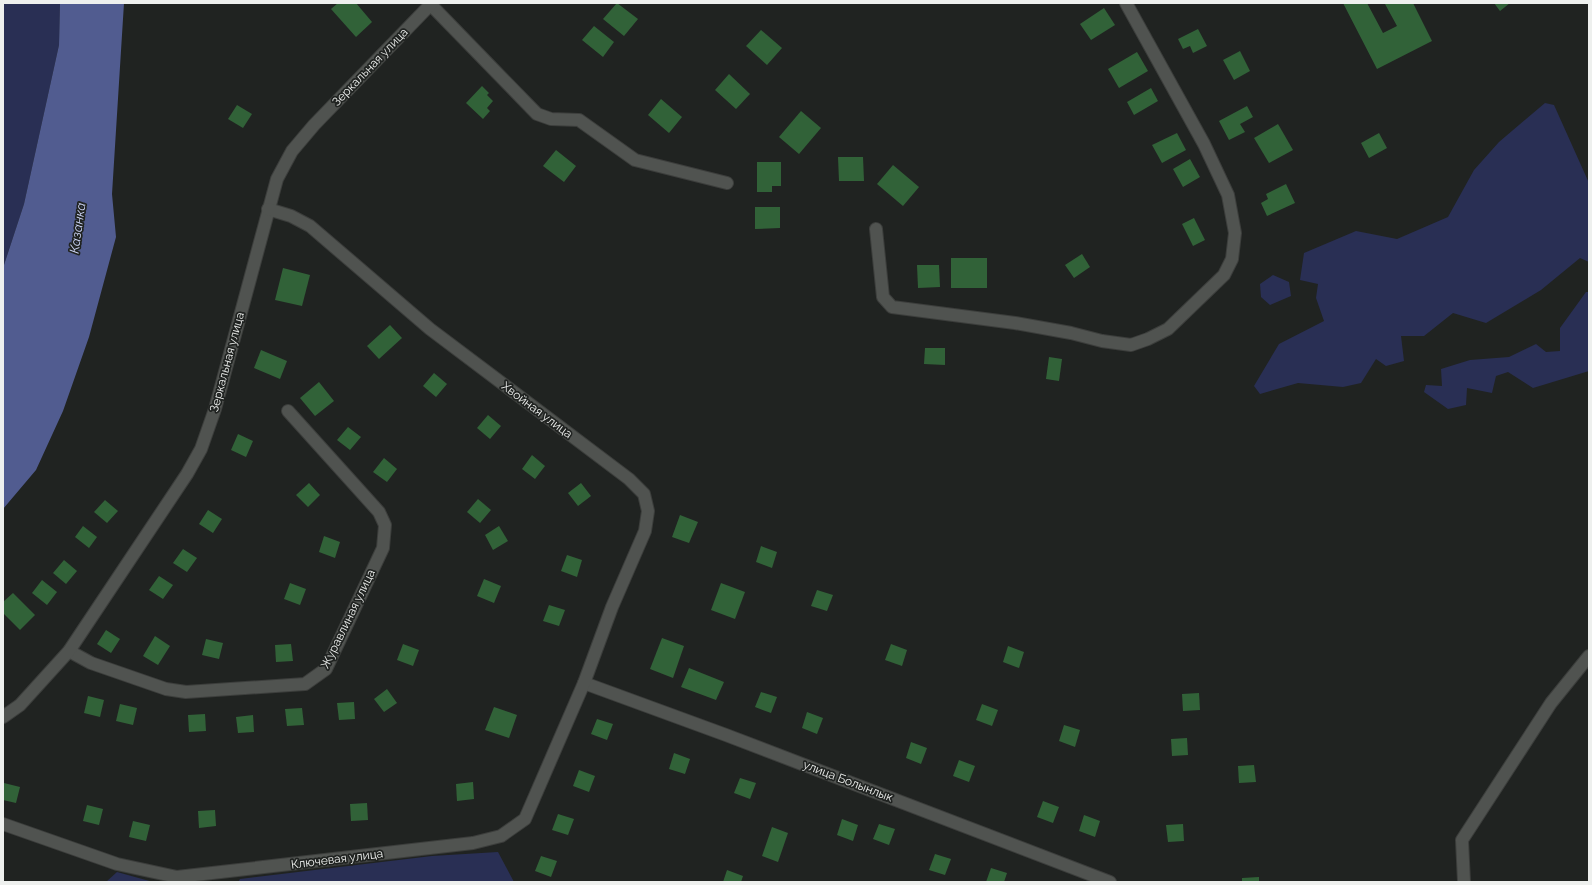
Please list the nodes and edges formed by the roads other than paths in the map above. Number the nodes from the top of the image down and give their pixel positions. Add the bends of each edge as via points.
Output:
1 (1126, 3) edge
2 (432, 4) edge
3 (727, 183) dead end
4 (268, 209) junction
5 (876, 230) dead end
6 (288, 411) dead end
7 (69, 651) junction
8 (1589, 656) edge
9 (584, 683) junction
10 (3, 717) edge
11 (3, 824) edge
12 (1110, 882) edge
13 (1464, 882) edge

1 - 5 street via 1228,195 1235,233 1232,259 1224,275 1168,329 1131,345 1015,324 892,307 883,297
2 - 3 street via 537,114 552,119 579,120 635,160
2 - 4 street, Зеркальная улица via 292,151 277,179
4 - 7 street, Зеркальная улица via 215,409 201,449
4 - 9 street, Хвойная улица via 291,216 310,226 430,329 629,479 644,494 648,511 645,531 612,607
6 - 7 street, Журавлиная улица via 379,512 385,525 383,548 326,670 305,684 186,692 166,689 91,662
7 - 10 street, Зеркальная улица via 20,705
8 - 13 street via 1551,703 1462,840
9 - 11 street, Ключевая улица via 525,819 501,836 473,844 177,877 117,864
9 - 12 street, улица Болынлык

